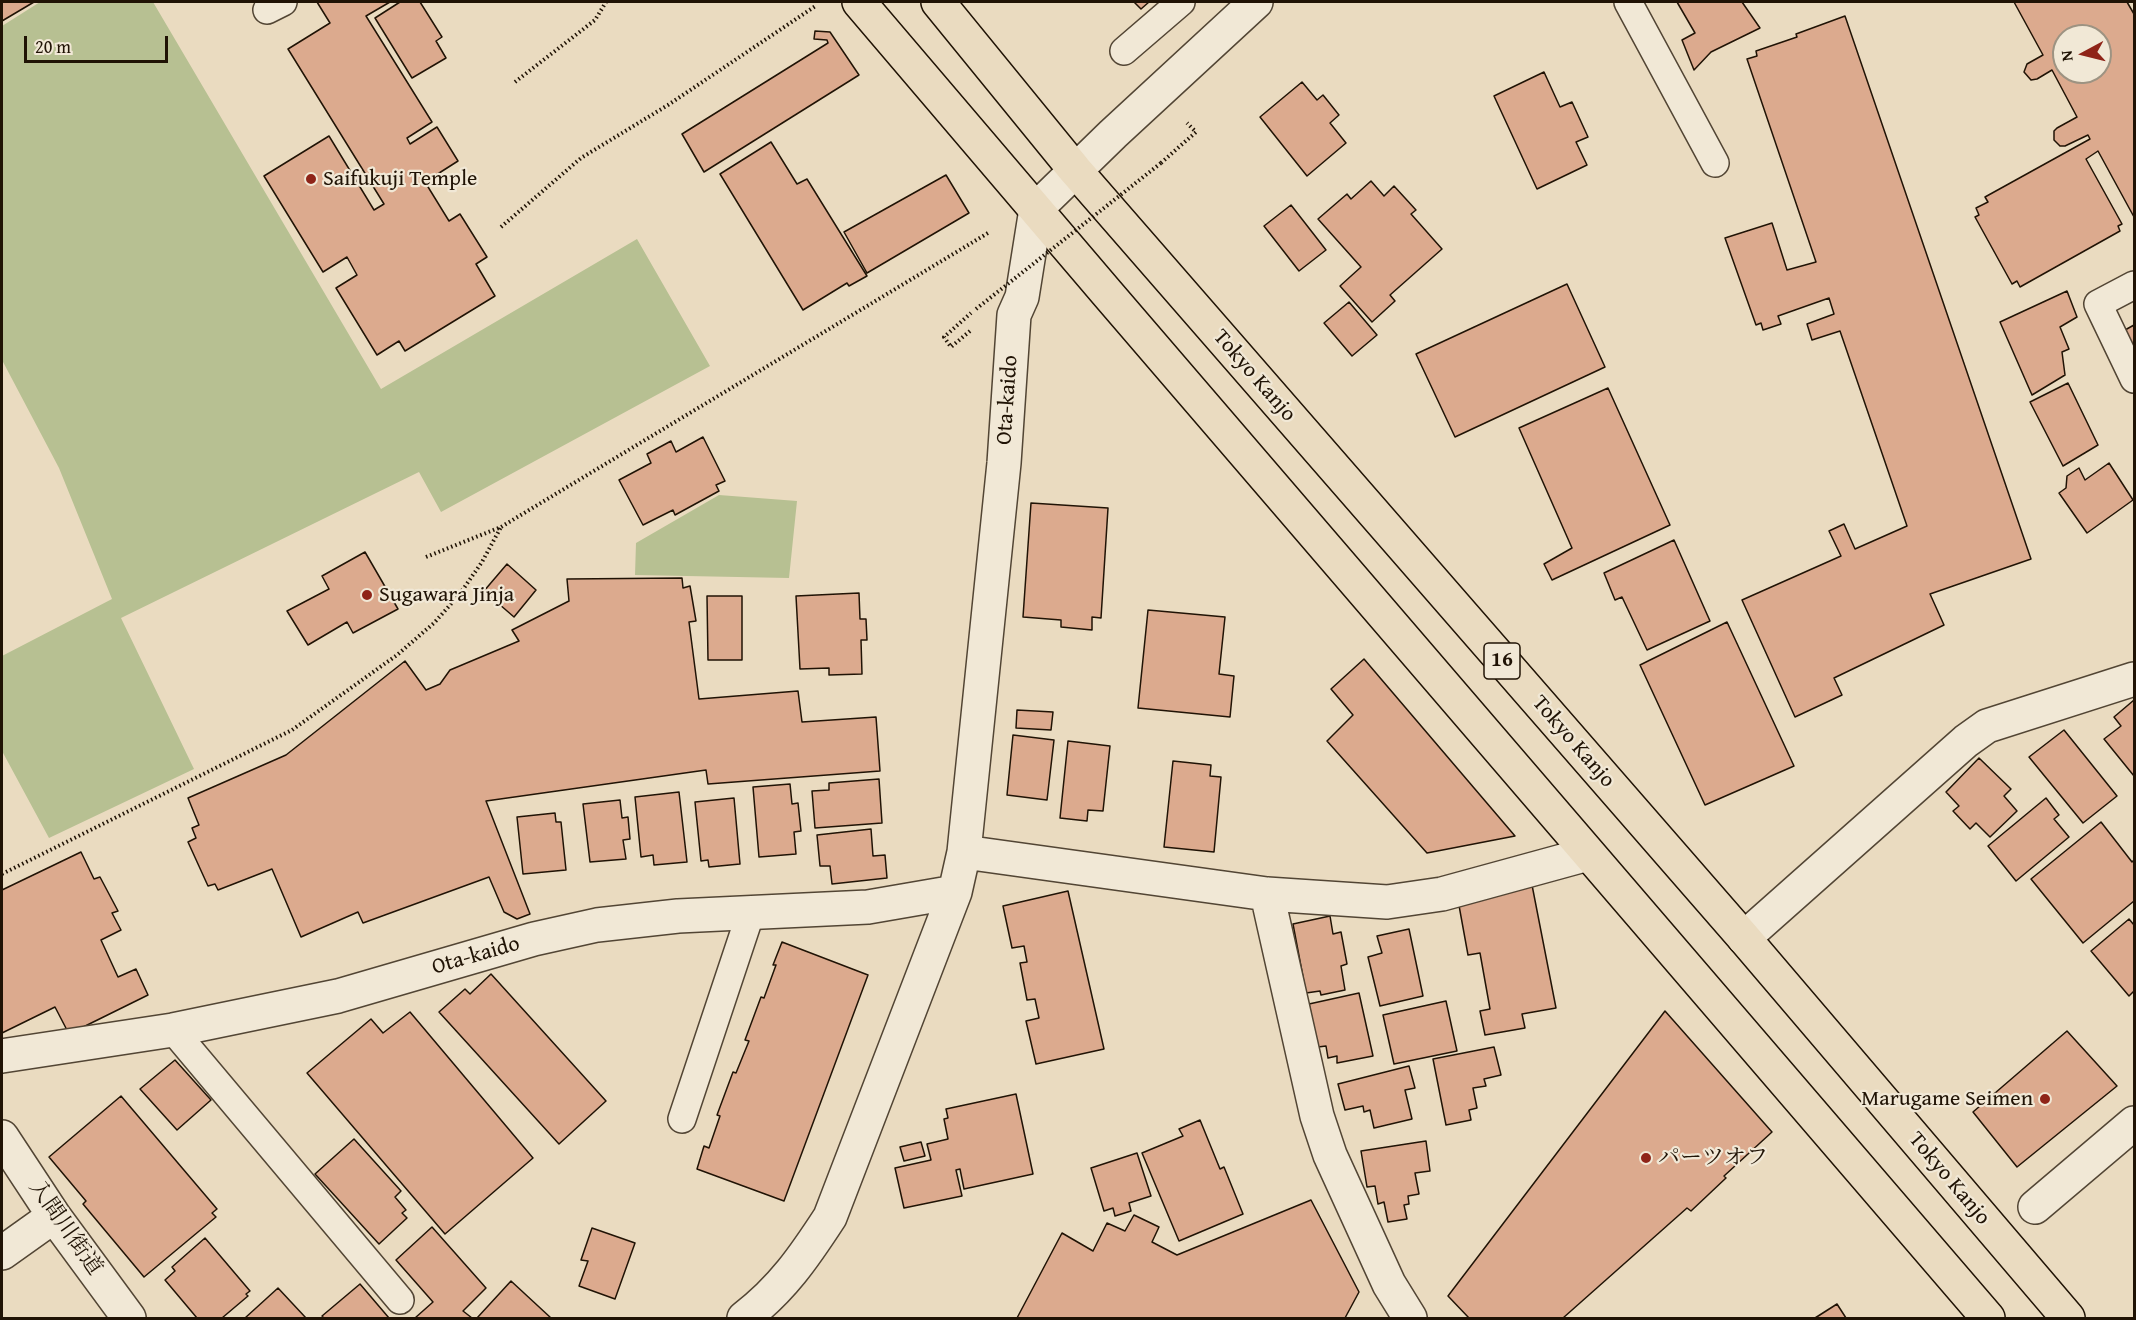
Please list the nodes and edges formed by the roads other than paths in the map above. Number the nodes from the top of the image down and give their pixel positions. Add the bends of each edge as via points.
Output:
1 (859, 2) edge
2 (938, 2) edge
3 (1181, 2) edge
4 (1256, 2) edge
5 (1628, 2) edge
6 (1124, 51) dead end
7 (1714, 163) dead end
8 (1075, 170) junction
9 (1036, 209) junction
10 (2134, 285) edge
11 (2134, 379) edge
12 (2134, 679) edge
13 (964, 852) junction
14 (1588, 854) junction
15 (955, 892) junction
16 (1267, 894) junction
17 (751, 912) junction
18 (1744, 938) junction
19 (173, 1030) junction
20 (2, 1056) edge
21 (682, 1119) dead end
22 (2134, 1123) edge
23 (2, 1137) edge
24 (2035, 1207) dead end
25 (54, 1216) junction
26 (2, 1252) edge
27 (400, 1300) dead end
28 (758, 1313) edge
29 (129, 1318) edge
30 (1410, 1318) edge
31 (1988, 1318) edge
32 (2068, 1318) edge

1 - 9 highway
2 - 8 highway, Tokyo Kanjo / 16
3 - 6 lane
4 - 8 street
5 - 7 lane
8 - 9 street
8 - 18 highway, Tokyo Kanjo / 16
9 - 13 street, Ota-kaido via 1022,297 1014,315 1004,463
9 - 14 highway
10 - 11 lane via 2098,304
12 - 18 street via 1987,726
13 - 15 street, Ota-kaido
13 - 16 street
14 - 16 street via 1442,894 1387,902
14 - 31 highway
15 - 17 street, Ota-kaido via 868,907
15 - 28 street, Ota-kaido via 830,1217 799,1264
16 - 30 street via 1317,1116 1330,1155 1389,1284
17 - 19 street, Ota-kaido via 597,924 338,996
17 - 21 lane
18 - 32 highway, Tokyo Kanjo / 16
19 - 20 street, Ota-kaido
19 - 27 lane
22 - 24 street
23 - 25 street, 入間川街道
25 - 26 street
25 - 29 street, 入間川街道

